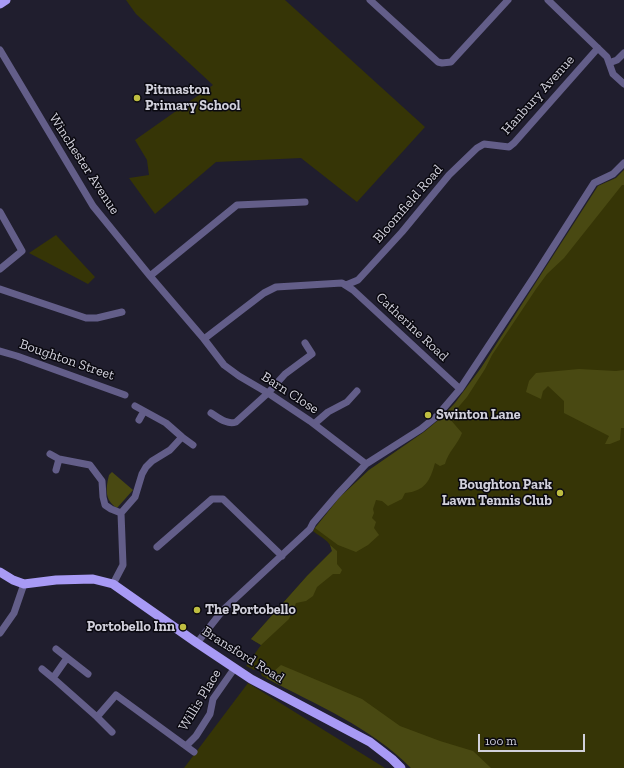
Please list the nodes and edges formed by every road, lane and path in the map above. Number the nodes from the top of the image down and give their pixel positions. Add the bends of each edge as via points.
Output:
1 (6, 0) edge
2 (370, 0) edge
3 (508, 0) edge
4 (548, 0) edge
5 (0, 4) edge
6 (598, 48) junction
7 (0, 50) edge
8 (624, 53) edge
9 (609, 63) junction
10 (624, 84) edge
11 (492, 145) joint
12 (624, 163) edge
13 (305, 202) dead end
14 (0, 212) edge
15 (0, 269) edge
16 (150, 276) junction
17 (346, 285) junction
18 (0, 289) edge
19 (122, 312) dead end
20 (204, 339) junction
21 (305, 343) dead end
22 (0, 351) edge
23 (460, 389) junction
24 (357, 391) dead end
25 (268, 392) junction
26 (125, 395) dead end
27 (135, 406) dead end
28 (144, 411) junction
29 (211, 413) dead end
30 (139, 420) dead end
31 (314, 424) junction
32 (182, 436) junction
33 (193, 445) dead end
34 (50, 454) dead end
35 (59, 459) junction
36 (366, 464) junction
37 (56, 470) dead end
38 (121, 513) junction
39 (157, 547) dead end
40 (282, 556) junction
41 (0, 572) edge
42 (24, 584) junction
43 (113, 584) junction
44 (0, 633) edge
45 (197, 644) junction
46 (56, 648) dead end
47 (67, 658) junction
48 (234, 668) junction
49 (42, 669) dead end
50 (88, 674) dead end
51 (53, 678) junction
52 (97, 717) junction
53 (112, 732) dead end
54 (186, 746) junction
55 (194, 752) dead end
56 (401, 768) edge

1 - 5 main road
2 - 3 street via 442,63 451,62
4 - 6 street
6 - 9 street
6 - 11 street, Hanbury Avenue via 514,143 509,147
7 - 16 street, Winchester Avenue via 93,206
8 - 9 street
9 - 10 street via 613,74
11 - 17 street, Bloomfield Road via 484,144 477,148 449,175 358,280
12 - 23 street via 613,174 594,183 586,194
13 - 16 street via 237,205
14 - 15 street via 22,252
16 - 20 street, Winchester Avenue
17 - 20 street via 342,283 276,287 264,293
17 - 23 street, Catherine Road
18 - 19 street via 86,318
20 - 25 street, Barn Close via 224,365
21 - 25 street via 312,354 285,374
22 - 26 street, Boughton Street
23 - 36 street via 437,416 421,429
24 - 31 street via 347,402 328,412
25 - 29 street via 236,422 222,421
25 - 31 street, Barn Close
27 - 28 street
28 - 30 street
28 - 32 street via 166,423
31 - 36 street, Barn Close
32 - 33 street
32 - 38 street via 170,450 146,467 135,497
34 - 35 street
35 - 37 street
35 - 38 street via 90,465 102,481 106,505
36 - 40 street via 332,500 310,529
38 - 43 street via 123,565
39 - 40 street via 212,499 219,498
40 - 45 street via 223,610
41 - 42 main road
42 - 43 main road, Bransford Road via 93,579
42 - 44 street via 14,613
43 - 45 main road, Bransford Road
45 - 48 main road, Bransford Road
46 - 47 street
47 - 50 street
47 - 51 street
48 - 54 street, Willis Place via 214,700 210,714
48 - 56 main road, Bransford Road via 370,742
49 - 51 street
51 - 52 street
52 - 53 street
52 - 54 street, Willis Place via 116,694
54 - 55 street, Willis Place

